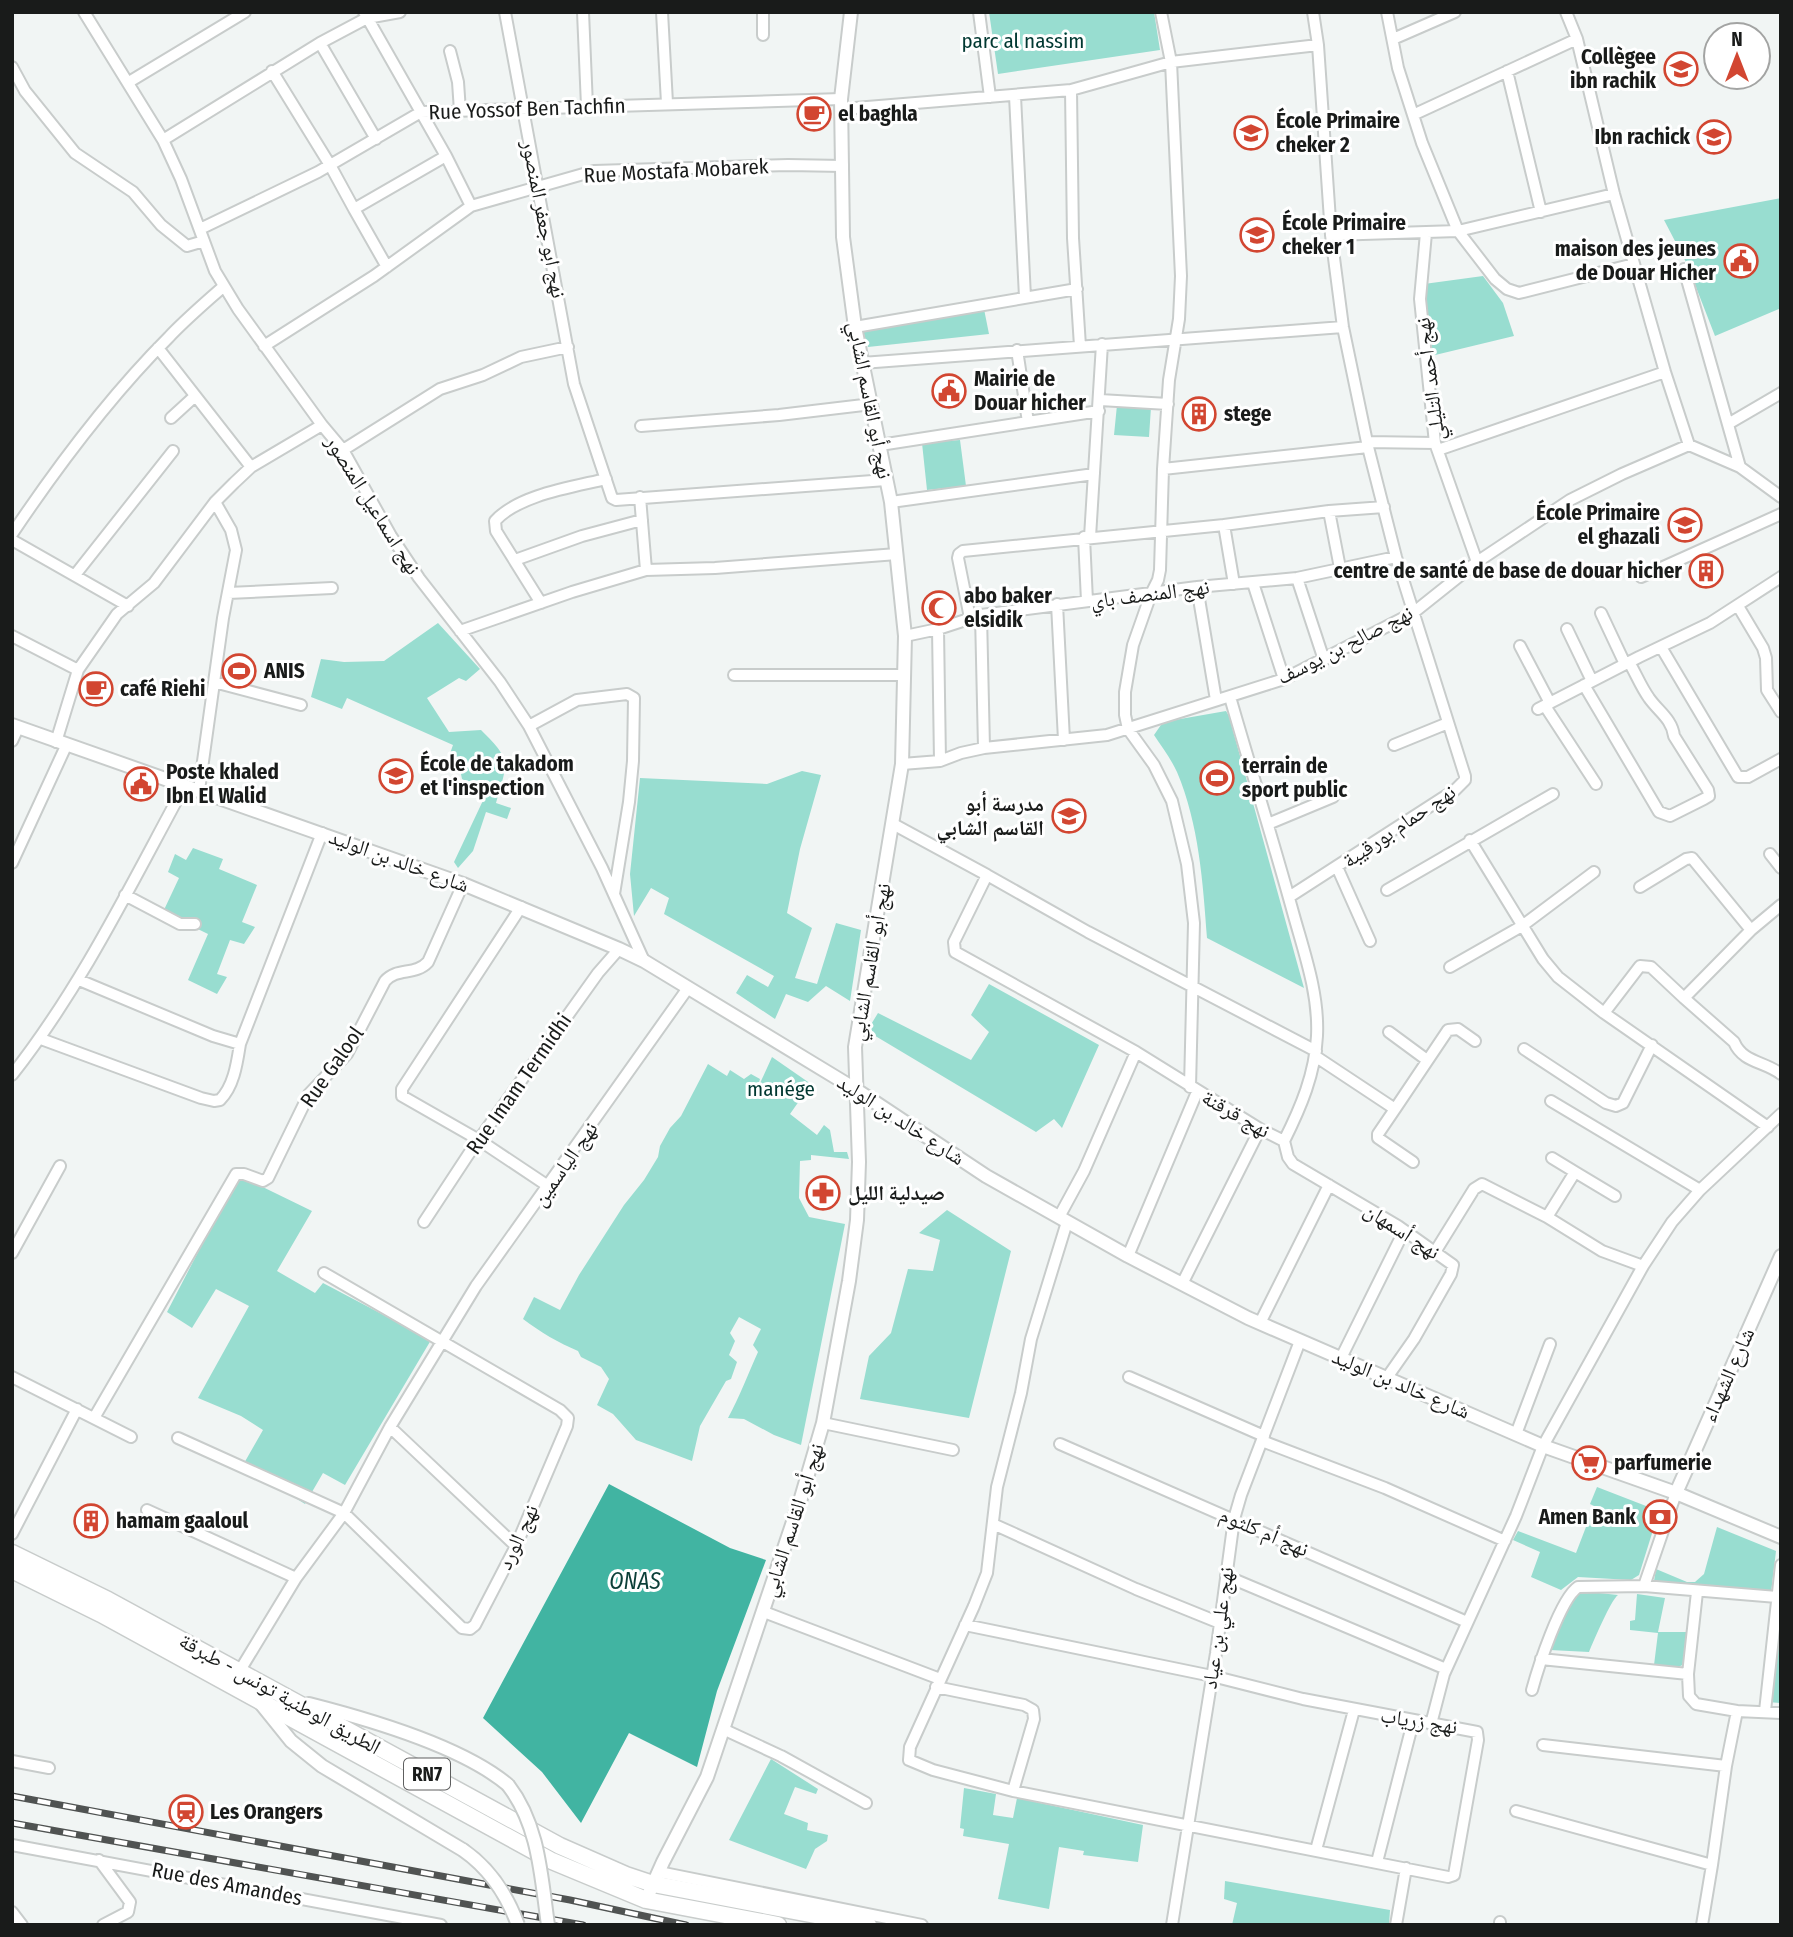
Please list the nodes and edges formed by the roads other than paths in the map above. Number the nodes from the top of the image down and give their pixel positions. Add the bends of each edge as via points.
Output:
1 (84, 12) edge
2 (245, 12) edge
3 (400, 12) edge
4 (505, 12) edge
5 (583, 12) edge
6 (662, 12) edge
7 (763, 12) edge
8 (851, 12) edge
9 (979, 12) edge
10 (1161, 12) edge
11 (1313, 12) edge
12 (1387, 12) edge
13 (1455, 12) edge
14 (1566, 12) edge
15 (365, 15) edge
16 (763, 35) dead end
17 (1393, 39) junction
18 (1577, 39) junction
19 (320, 43) junction
20 (1318, 45) junction
21 (450, 51) dead end
22 (1171, 62) junction
23 (12, 67) edge
24 (272, 71) junction
25 (1507, 71) junction
26 (129, 82) junction
27 (1072, 90) junction
28 (1015, 96) junction
29 (990, 97) junction
30 (667, 103) junction
31 (842, 104) junction
32 (587, 106) junction
33 (522, 107) junction
34 (460, 111) junction
35 (421, 112) junction
36 (1415, 114) junction
37 (376, 139) junction
38 (163, 140) junction
39 (446, 156) junction
40 (330, 165) junction
41 (843, 166) junction
42 (539, 185) junction
43 (1614, 194) junction
44 (471, 206) junction
45 (354, 209) junction
46 (1541, 212) junction
47 (200, 229) junction
48 (1458, 230) junction
49 (1426, 233) junction
50 (1331, 235) junction
51 (204, 241) junction
52 (1634, 264) junction
53 (387, 267) junction
54 (1684, 269) dead end
55 (224, 286) junction
56 (1077, 289) junction
57 (1025, 297) junction
58 (855, 327) junction
59 (1343, 327) junction
60 (1174, 339) junction
61 (1102, 344) junction
62 (264, 346) junction
63 (1080, 346) junction
64 (568, 347) junction
65 (158, 348) junction
66 (1017, 350) junction
67 (862, 363) junction
68 (1665, 372) junction
69 (1781, 393) edge
70 (194, 397) junction
71 (872, 404) junction
72 (1167, 404) junction
73 (1100, 405) junction
74 (171, 418) dead end
75 (1028, 422) junction
76 (1728, 424) junction
77 (322, 425) junction
78 (641, 426) dead end
79 (880, 445) junction
80 (1368, 445) junction
81 (1689, 445) junction
82 (1436, 447) junction
83 (343, 450) junction
84 (173, 451) dead end
85 (251, 467) junction
86 (1740, 467) junction
87 (1163, 469) junction
88 (1094, 474) junction
89 (606, 479) junction
90 (886, 480) junction
91 (640, 497) junction
92 (1781, 497) edge
93 (215, 502) junction
94 (891, 502) junction
95 (1384, 507) junction
96 (1329, 511) junction
97 (1781, 514) edge
98 (642, 520) junction
99 (1224, 525) junction
100 (1162, 530) junction
101 (12, 534) edge
102 (1087, 537) junction
103 (12, 540) edge
104 (897, 554) junction
105 (1396, 557) junction
106 (514, 560) junction
107 (1477, 562) junction
108 (1340, 568) junction
109 (646, 570) junction
110 (75, 575) junction
111 (1641, 577) dead end
112 (1781, 577) edge
113 (1297, 578) junction
114 (1253, 583) junction
115 (1234, 584) junction
116 (1196, 587) junction
117 (332, 588) dead end
118 (228, 593) junction
119 (1150, 594) junction
120 (1087, 601) junction
121 (541, 603) junction
122 (1057, 604) junction
123 (128, 606) junction
124 (1738, 606) junction
125 (1413, 612) junction
126 (1601, 613) dead end
127 (976, 616) junction
128 (938, 629) junction
129 (1567, 629) dead end
130 (460, 631) junction
131 (12, 636) edge
132 (905, 636) junction
133 (1520, 646) dead end
134 (1661, 647) junction
135 (1324, 660) junction
136 (1627, 663) junction
137 (78, 670) junction
138 (734, 675) dead end
139 (905, 675) junction
140 (1284, 678) junction
141 (214, 682) junction
142 (1588, 683) junction
143 (1230, 697) junction
144 (1216, 700) junction
145 (301, 705) dead end
146 (1544, 706) junction
147 (1781, 712) edge
148 (1448, 723) junction
149 (15, 726) edge
150 (529, 726) junction
151 (1128, 729) junction
152 (1064, 740) junction
153 (12, 741) edge
154 (61, 744) junction
155 (1394, 745) dead end
156 (984, 748) junction
157 (1781, 759) edge
158 (940, 761) junction
159 (902, 764) junction
160 (1596, 784) dead end
161 (185, 785) junction
162 (199, 790) junction
163 (1553, 794) dead end
164 (1333, 797) dead end
165 (893, 824) junction
166 (1268, 824) junction
167 (322, 833) junction
168 (1470, 840) junction
169 (1770, 855) dead end
170 (12, 863) edge
171 (1337, 867) junction
172 (1781, 868) edge
173 (1594, 872) dead end
174 (987, 875) junction
175 (463, 884) junction
176 (1640, 887) dead end
177 (1387, 890) dead end
178 (614, 894) junction
179 (125, 895) junction
180 (1289, 897) junction
181 (1781, 905) edge
182 (520, 907) junction
183 (195, 924) dead end
184 (1522, 926) junction
185 (1751, 930) junction
186 (1370, 941) dead end
187 (619, 949) junction
188 (645, 961) junction
189 (1450, 967) dead end
190 (79, 980) junction
191 (1192, 986) junction
192 (688, 988) junction
193 (1684, 998) junction
194 (1604, 1013) junction
195 (1389, 1032) dead end
196 (41, 1039) junction
197 (1475, 1041) dead end
198 (240, 1044) junction
199 (1652, 1045) junction
200 (1524, 1049) dead end
201 (1136, 1052) junction
202 (1315, 1053) junction
203 (1427, 1060) junction
204 (1781, 1073) edge
205 (12, 1075) edge
206 (855, 1088) junction
207 (1194, 1089) junction
208 (1551, 1101) dead end
209 (1395, 1108) junction
210 (1781, 1114) edge
211 (1768, 1127) junction
212 (1260, 1129) junction
213 (479, 1140) junction
214 (1284, 1141) junction
215 (1552, 1158) dead end
216 (1413, 1161) dead end
217 (60, 1166) dead end
218 (1575, 1172) junction
219 (1329, 1185) junction
220 (548, 1186) junction
221 (1700, 1190) junction
222 (1615, 1196) dead end
223 (1547, 1217) junction
224 (1063, 1219) junction
225 (424, 1222) dead end
226 (1404, 1231) junction
227 (1435, 1252) junction
228 (12, 1253) edge
229 (1128, 1256) junction
230 (1781, 1256) edge
231 (1643, 1266) junction
232 (324, 1273) dead end
233 (1182, 1284) junction
234 (1260, 1323) junction
235 (442, 1341) junction
236 (1300, 1341) junction
237 (1550, 1344) dead end
238 (1341, 1358) junction
239 (12, 1377) edge
240 (1129, 1377) dead end
241 (1386, 1379) junction
242 (77, 1409) junction
243 (94, 1418) junction
244 (823, 1423) junction
245 (390, 1427) junction
246 (1516, 1434) junction
247 (131, 1437) dead end
248 (178, 1438) dead end
249 (1263, 1438) junction
250 (1060, 1444) dead end
251 (1543, 1446) junction
252 (953, 1450) dead end
253 (1676, 1493) junction
254 (147, 1510) dead end
255 (344, 1513) junction
256 (1234, 1519) junction
257 (993, 1524) junction
258 (12, 1534) edge
259 (1781, 1537) edge
260 (1505, 1541) junction
261 (516, 1546) junction
262 (12, 1553) edge
263 (1781, 1565) edge
264 (12, 1570) edge
265 (1226, 1576) junction
266 (296, 1578) junction
267 (1644, 1586) junction
268 (1697, 1592) junction
269 (1777, 1597) junction
270 (764, 1612) junction
271 (1467, 1622) junction
272 (1220, 1623) junction
273 (965, 1625) junction
274 (1541, 1659) junction
275 (1446, 1669) junction
276 (239, 1672) junction
277 (1688, 1674) junction
278 (1212, 1675) junction
279 (938, 1683) junction
280 (1532, 1690) dead end
281 (280, 1694) junction
282 (258, 1700) junction
283 (1354, 1710) junction
284 (1737, 1711) junction
285 (1765, 1711) junction
286 (1781, 1713) edge
287 (1413, 1721) junction
288 (1431, 1724) junction
289 (724, 1730) junction
290 (1544, 1745) dead end
291 (12, 1761) edge
292 (1726, 1766) junction
293 (49, 1768) dead end
294 (1013, 1791) junction
295 (866, 1803) dead end
296 (1516, 1811) dead end
297 (1187, 1826) junction
298 (14, 1846) edge
299 (1315, 1850) junction
300 (100, 1860) junction
301 (1377, 1862) junction
302 (1712, 1865) junction
303 (1406, 1868) junction
304 (656, 1878) junction
305 (646, 1900) junction
306 (12, 1912) edge
307 (22, 1925) edge
308 (103, 1925) edge
309 (441, 1925) edge
310 (518, 1925) edge
311 (548, 1925) edge
312 (778, 1925) edge
313 (868, 1925) edge
314 (922, 1925) edge
315 (1172, 1925) edge
316 (1396, 1925) edge
317 (1702, 1925) edge

1 - 26 street, نهج اسماعيل المنصور
2 - 26 street
3 - 15 street
4 - 33 street, نهج ابو جعفر المنصور
5 - 32 street
6 - 30 street
7 - 16 street
8 - 31 street, نهج أبو القاسم الشابي
9 - 29 street
10 - 22 street
11 - 20 street, نهج حمام بورقيبة
12 - 17 street
13 - 17 street
14 - 18 street
15 - 19 street
15 - 35 street
17 - 36 street
18 - 25 street
18 - 43 street
19 - 24 street
19 - 37 street
20 - 22 street, Rue Yossof Ben Tachfin
20 - 50 street, نهج حمام بورقيبة
21 - 34 street
22 - 27 street, Rue Yossof Ben Tachfin
22 - 60 street via 1181,276
23 - 51 street via 25,91 75,153 134,192 161,225 187,246
24 - 38 street
24 - 40 street
25 - 36 street
25 - 46 street
26 - 38 street, نهج اسماعيل المنصور
27 - 28 street, Rue Yossof Ben Tachfin
27 - 56 street
28 - 29 street, Rue Yossof Ben Tachfin
28 - 57 street
29 - 31 street, Rue Yossof Ben Tachfin
30 - 31 street, Rue Yossof Ben Tachfin
30 - 32 street, Rue Yossof Ben Tachfin
31 - 41 street, نهج أبو القاسم الشابي
32 - 33 street, Rue Yossof Ben Tachfin
33 - 34 street, Rue Yossof Ben Tachfin
33 - 42 street, نهج ابو جعفر المنصور
34 - 35 street, Rue Yossof Ben Tachfin
35 - 37 street, Rue Yossof Ben Tachfin
35 - 39 street
36 - 48 street
37 - 40 street, Rue Yossof Ben Tachfin
38 - 47 street, نهج اسماعيل المنصور
39 - 44 street
39 - 45 street
40 - 45 street
40 - 47 street, Rue Yossof Ben Tachfin
41 - 42 street, Rue Mostafa Mobarek via 594,171
41 - 58 street, نهج أبو القاسم الشابي via 843,237
42 - 44 street, Rue Mostafa Mobarek
42 - 64 street, نهج ابو جعفر المنصور
43 - 46 street
43 - 52 street
44 - 53 street, Rue Mostafa Mobarek
45 - 53 street
46 - 48 street
47 - 51 street, نهج اسماعيل المنصور
48 - 49 street
48 - 52 street via 1495,279 1512,292
49 - 50 street
49 - 82 street, نهج أحمد التليلي via 1420,299
50 - 59 street, نهج حمام بورقيبة
51 - 55 street, نهج اسماعيل المنصور
52 - 68 street
53 - 62 street, Rue Mostafa Mobarek
54 - 76 street
55 - 62 street, نهج اسماعيل المنصور
55 - 65 street
56 - 57 street
56 - 63 street
57 - 58 street
58 - 67 street, نهج أبو القاسم الشابي
59 - 60 street
59 - 80 street, نهج حمام بورقيبة
60 - 61 street
60 - 72 street
61 - 63 street
61 - 73 street
62 - 77 street, نهج اسماعيل المنصور
63 - 66 street
64 - 83 street via 520,357 440,389
64 - 89 street, نهج ابو جعفر المنصور via 574,384
65 - 70 street
65 - 101 street via 75,446
66 - 67 street
66 - 75 street
67 - 71 street, نهج أبو القاسم الشابي
68 - 81 street
68 - 82 street
69 - 76 street
70 - 74 street
70 - 85 street
71 - 78 street
71 - 79 street, نهج أبو القاسم الشابي
72 - 73 street
72 - 87 street
73 - 75 street
73 - 88 street
75 - 79 street
76 - 86 street
77 - 83 street, نهج اسماعيل المنصور
77 - 85 street
79 - 90 street, نهج أبو القاسم الشابي
80 - 82 street
80 - 87 street
80 - 95 street, نهج حمام بورقيبة
81 - 86 street
81 - 107 street, نهج صالح بن يوسف via 1570,500
82 - 107 street, نهج أحمد التليلي
83 - 130 street, نهج اسماعيل المنصور via 399,550
84 - 110 street
85 - 93 street
86 - 92 street
87 - 100 street
88 - 94 street
88 - 102 street
89 - 91 street via 613,499
89 - 106 street via 533,499 498,518 496,531
90 - 91 street
90 - 94 street, نهج أبو القاسم الشابي
91 - 98 street
93 - 118 street via 236,545
93 - 123 street via 154,583
94 - 104 street, نهج أبو القاسم الشابي
95 - 96 street
95 - 105 street, نهج حمام بورقيبة
96 - 99 street
96 - 108 street
97 - 111 street
98 - 106 street
98 - 109 street
99 - 100 street
99 - 115 street
100 - 102 street
100 - 119 street via 1158,580
102 - 120 street
102 - 127 street via 960,552
103 - 110 street
104 - 109 street
104 - 132 street, نهج أبو القاسم الشابي
105 - 108 street, نهج المنصف باي
105 - 125 street, نهج حمام بورقيبة
106 - 121 street
107 - 125 street, نهج صالح بن يوسف
108 - 113 street, نهج المنصف باي
109 - 121 street
110 - 123 street
112 - 124 street
113 - 114 street, نهج المنصف باي
113 - 135 street
114 - 115 street, نهج المنصف باي
114 - 140 street
115 - 116 street, نهج المنصف باي
116 - 119 street, نهج المنصف باي
116 - 144 street
117 - 118 street
118 - 141 street
119 - 120 street, نهج المنصف باي
119 - 151 street via 1128,671
120 - 122 street, نهج المنصف باي
121 - 130 street
122 - 127 street, نهج المنصف باي
122 - 152 street
123 - 137 street via 108,625
124 - 134 street
124 - 147 street via 1763,648 1767,690
125 - 135 street, نهج صالح بن يوسف
125 - 148 street, نهج حمام بورقيبة
126 - 136 street
127 - 128 street, نهج المنصف باي
127 - 156 street
128 - 132 street, نهج المنصف باي
128 - 158 street
129 - 142 street
130 - 150 street, نهج اسماعيل المنصور
131 - 137 street
132 - 139 street, نهج أبو القاسم الشابي
133 - 146 street
134 - 136 street
134 - 157 street via 1738,777 1748,777
135 - 140 street, نهج صالح بن يوسف
136 - 142 street
136 - 142 street via 1673,728 1707,790 1709,796 1704,799 1670,816 1659,812
137 - 154 street
138 - 139 street
139 - 159 street, نهج أبو القاسم الشابي
140 - 143 street, نهج صالح بن يوسف
141 - 145 street
141 - 162 street
142 - 146 street
143 - 144 street, نهج صالح بن يوسف
143 - 166 street, نهج قرقنة
144 - 151 street, نهج صالح بن يوسف
146 - 160 street
148 - 155 street
148 - 171 street, نهج حمام بورقيبة via 1465,776 1461,785
149 - 153 street
149 - 154 street, شارع خالد بن الوليد
150 - 178 street, نهج اسماعيل المنصور
150 - 178 street via 577,700 628,694 634,698 629,802
151 - 152 street, نهج صالح بن يوسف
151 - 191 street via 1163,781 1179,826 1193,897
152 - 156 street, نهج صالح بن يوسف
154 - 161 street, شارع خالد بن الوليد
154 - 170 street
156 - 158 street, نهج صالح بن يوسف
158 - 159 street, نهج صالح بن يوسف
159 - 165 street, نهج أبو القاسم الشابي
161 - 162 street, شارع خالد بن الوليد
161 - 179 street
162 - 167 street, شارع خالد بن الوليد
163 - 168 street
164 - 166 street
165 - 174 street
165 - 206 street, نهج أبو القاسم الشابي via 858,1027
166 - 180 street, نهج قرقنة
167 - 175 street, شارع خالد بن الوليد
167 - 198 street
168 - 177 street
168 - 184 street
169 - 172 street
171 - 180 street, نهج حمام بورقيبة
171 - 186 street
173 - 184 street
174 - 191 street
174 - 201 street, نهج قرقنة via 954,942 955,952
175 - 182 street, شارع خالد بن الوليد
175 - 243 street, Rue Galool via 428,962 385,981 347,1054 309,1094 268,1178 262,1181 236,1174
176 - 185 street via 1692,858
178 - 188 street, نهج اسماعيل المنصور
179 - 183 street via 180,924
179 - 190 street
180 - 202 street, نهج قرقنة via 1316,1001
181 - 185 street
182 - 187 street, شارع خالد بن الوليد
182 - 213 street via 401,1092 405,1099
184 - 189 street
184 - 194 street via 1558,977
185 - 193 street
187 - 188 street, شارع خالد بن الوليد
187 - 213 street, Rue Imam Termidhi
188 - 192 street, شارع خالد بن الوليد
190 - 196 street
190 - 198 street
191 - 202 street
191 - 207 street
192 - 206 street, شارع خالد بن الوليد
192 - 220 street, نهج الياسمين
193 - 194 street via 1651,967 1640,965
193 - 204 street via 1748,1059
194 - 199 street
195 - 203 street
196 - 198 street via 214,1101 224,1097 230,1085
196 - 205 street
197 - 203 street via 1450,1029
199 - 200 street via 1623,1103 1616,1106
199 - 211 street
201 - 207 street, نهج قرقنة
201 - 224 street
202 - 209 street
202 - 214 street, نهج قرقنة via 1306,1094
203 - 209 street
206 - 224 street, شارع خالد بن الوليد via 986,1176
206 - 244 street, نهج أبو القاسم الشابي via 857,1220
207 - 212 street, نهج قرقنة
207 - 229 street
208 - 221 street
209 - 216 street via 1378,1138
210 - 211 street
211 - 221 street
212 - 214 street, نهج قرقنة
212 - 233 street
213 - 220 street
213 - 225 street, Rue Imam Termidhi
214 - 219 street, نهج أسمهان via 1293,1164
215 - 218 street
217 - 228 street
218 - 222 street
218 - 223 street
219 - 226 street, نهج أسمهان
219 - 234 street
220 - 235 street, نهج الياسمين
221 - 231 street
223 - 227 street via 1479,1184
223 - 231 street via 1602,1251
224 - 229 street, شارع خالد بن الوليد
224 - 257 street via 1036,1317 997,1487
226 - 227 street, نهج أسمهان
226 - 238 street
227 - 241 street, نهج أسمهان via 1451,1262 1451,1274
229 - 233 street, شارع خالد بن الوليد
230 - 253 street, شارع الشهداء
231 - 251 street
232 - 235 street
233 - 234 street, شارع خالد بن الوليد
234 - 236 street, شارع خالد بن الوليد
235 - 245 street, نهج الياسمين
235 - 261 street, نهج الورد via 568,1418
236 - 238 street, شارع خالد بن الوليد
236 - 249 street, نهج علي بن عياد
237 - 246 street
238 - 241 street, شارع خالد بن الوليد
239 - 242 street
240 - 249 street
241 - 246 street, شارع خالد بن الوليد
242 - 243 street
242 - 258 street
243 - 247 street
244 - 252 street
244 - 270 street, نهج أبو القاسم الشابي
245 - 255 street, نهج الياسمين
245 - 261 street
246 - 251 street, شارع خالد بن الوليد
248 - 255 street
249 - 256 street, نهج علي بن عياد
249 - 260 street
250 - 256 street, نهج أم كلثوم
251 - 253 street, شارع خالد بن الوليد
251 - 260 street
253 - 259 street, شارع خالد بن الوليد
253 - 267 street
254 - 266 street
255 - 261 street, نهج الورد via 466,1630 475,1625
255 - 266 street, نهج الياسمين
256 - 265 street, نهج علي بن عياد
256 - 271 street, نهج أم كلثوم
257 - 272 street
257 - 273 street via 989,1564
260 - 271 street
262 - 276 main road, الطريق الوطنية تونس - طبرقة / RN7
263 - 269 street
264 - 282 main road, الطريق الوطنية تونس - طبرقة / RN7
265 - 272 street, نهج علي بن عياد
265 - 275 street
266 - 276 street, نهج الياسمين
267 - 268 street
267 - 274 street via 1574,1588
268 - 269 street
268 - 277 street
269 - 285 street
270 - 279 street
270 - 289 street, نهج أبو القاسم الشابي
271 - 275 street
272 - 278 street, نهج علي بن عياد
273 - 278 street, نهج زرياب
273 - 279 street
274 - 277 street
274 - 280 street
275 - 288 street
276 - 281 main road, الطريق الوطنية تونس - طبرقة / RN7
277 - 284 street via 1693,1702
278 - 283 street, نهج زرياب
278 - 297 street, نهج علي بن عياد
279 - 294 street via 1033,1710
279 - 294 street via 910,1747 909,1760
281 - 304 main road, الطريق الوطنية تونس - طبرقة / RN7 via 560,1846 626,1875
281 - 311 street, bridge via 422,1740 479,1765 508,1785 531,1826
282 - 305 main road, الطريق الوطنية تونس - طبرقة / RN7 via 552,1861
282 - 310 street, bridge via 291,1741 322,1766 482,1865
283 - 287 street, نهج زرياب
283 - 299 street
284 - 285 street
284 - 292 street
285 - 286 street
287 - 288 street, نهج زرياب
287 - 301 street
288 - 303 street, نهج زرياب via 1474,1730 1478,1740 1454,1875
289 - 295 street
289 - 304 street, نهج أبو القاسم الشابي via 707,1777
290 - 292 street
291 - 293 street
292 - 302 street
294 - 297 street
296 - 302 street
297 - 299 street
297 - 315 street, نهج علي بن عياد
298 - 300 street, Rue des Amandes
299 - 301 street
300 - 308 street via 130,1902 128,1912
300 - 309 street, Rue des Amandes
301 - 303 street
302 - 317 street
303 - 316 street
304 - 305 street, نهج أبو القاسم الشابي
304 - 313 main road, الطريق الوطنية تونس - طبرقة / RN7
304 - 314 street
305 - 312 main road, الطريق الوطنية تونس - طبرقة / RN7
306 - 307 street

